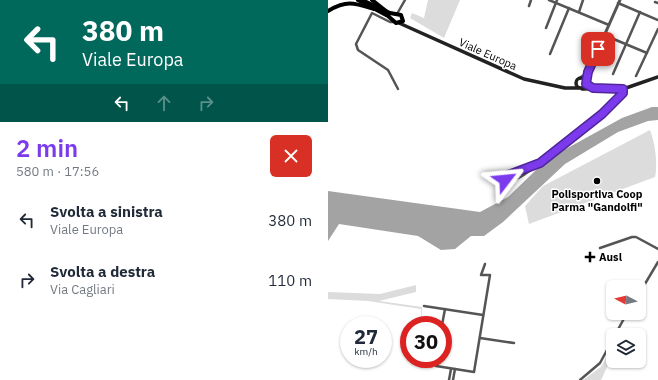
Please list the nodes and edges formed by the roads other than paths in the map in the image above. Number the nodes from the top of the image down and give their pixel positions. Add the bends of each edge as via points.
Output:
1 (358, 0) edge
2 (362, 0) edge
3 (372, 0) edge
4 (405, 0) edge
5 (531, 0) edge
6 (549, 0) edge
7 (584, 0) edge
8 (556, 2) edge
9 (619, 2) edge
10 (529, 6) dead end
11 (374, 8) junction
12 (568, 8) junction
13 (328, 11) edge
14 (386, 11) junction
15 (578, 12) junction
16 (640, 12) junction
17 (400, 16) junction
18 (658, 20) edge
19 (396, 22) junction
20 (609, 25) junction
21 (410, 27) junction
22 (546, 28) dead end
23 (658, 29) edge
24 (604, 35) junction
25 (626, 44) junction
26 (647, 53) junction
27 (550, 54) dead end
28 (588, 72) junction
29 (613, 74) dead end
30 (636, 76) dead end
31 (658, 77) edge
32 (579, 79) junction
33 (586, 82) junction
34 (562, 87) junction
35 (580, 88) junction
36 (593, 88) junction
37 (398, 89) dead end
38 (623, 89) junction
39 (540, 163) junction
40 (600, 248) dead end
41 (658, 249) edge
42 (658, 262) edge
43 (485, 264) dead end
44 (646, 282) edge
45 (424, 306) dead end
46 (445, 309) junction
47 (483, 315) junction
48 (444, 316) edge
49 (480, 338) junction
50 (514, 343) dead end
51 (606, 352) edge
52 (446, 368) edge
53 (451, 369) junction
54 (455, 369) junction
55 (579, 379) edge
56 (449, 380) edge
57 (453, 380) edge

1 - 11 main road
2 - 14 main road
3 - 14 main road
4 - 17 street
5 - 10 street
6 - 8 street
7 - 15 street
8 - 12 street
8 - 22 street
9 - 16 street
9 - 20 street
11 - 13 main road via 350,2 337,5
11 - 19 main road
12 - 15 street
12 - 27 street
14 - 17 main road
15 - 20 street
16 - 18 street
16 - 25 street
17 - 19 main road
17 - 19 main road via 403,21
17 - 21 main road
19 - 21 main road, Viale Europa
19 - 37 street via 392,23 372,13 356,44 358,50 388,70
20 - 24 street
21 - 34 main road, Viale Europa via 508,73
23 - 26 street
24 - 25 street
24 - 28 street
25 - 26 street
25 - 29 street
26 - 30 street
28 - 32 street
28 - 33 street
31 - 38 main road, Viale Europa
32 - 33 main road
32 - 34 main road
32 - 35 main road via 576,85
33 - 35 main road via 585,86
33 - 36 main road
34 - 35 main road, Viale Europa
35 - 36 main road, Viale Europa
36 - 38 main road, Viale Europa
38 - 39 street via 623,93 602,114
39 - 39 street via 507,176 505,180 520,176
40 - 41 street via 636,237
42 - 44 street
43 - 47 street via 481,275 490,275
45 - 46 street
46 - 47 street
46 - 48 street
47 - 49 street
49 - 50 street
49 - 54 street via 474,372
51 - 55 street via 600,363
52 - 53 street
53 - 54 street
53 - 56 street
54 - 57 street

